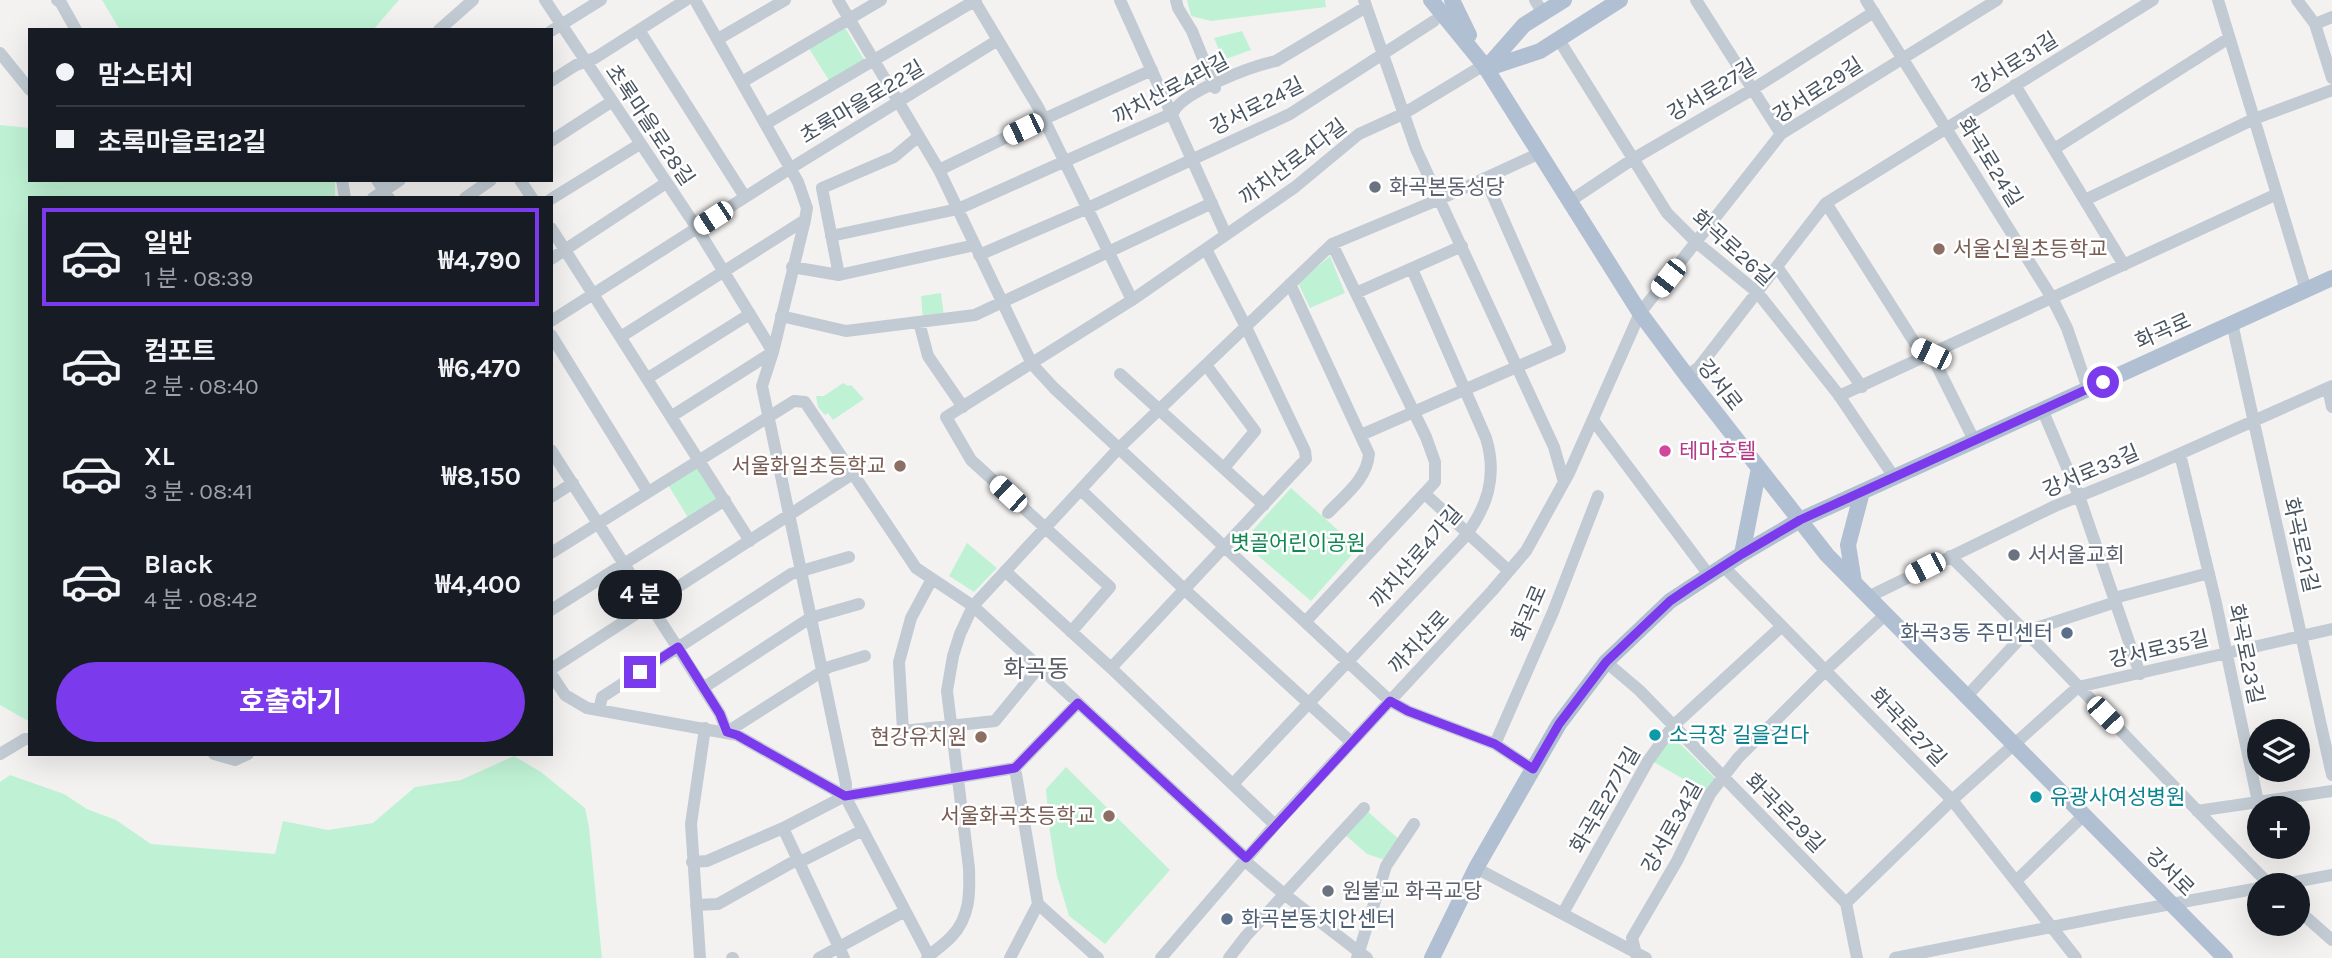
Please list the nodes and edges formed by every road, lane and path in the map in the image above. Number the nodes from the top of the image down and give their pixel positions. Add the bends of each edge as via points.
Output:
1 (57, 0) edge
2 (473, 0) edge
3 (545, 0) edge
4 (601, 0) edge
5 (686, 0) edge
6 (695, 0) edge
7 (785, 0) edge
8 (838, 0) edge
9 (881, 0) edge
10 (975, 0) edge
11 (1120, 0) edge
12 (1176, 0) edge
13 (1431, 0) edge
14 (1452, 0) edge
15 (1564, 0) edge
16 (1620, 0) edge
17 (1696, 0) edge
18 (1866, 0) edge
19 (1997, 0) edge
20 (2153, 0) edge
21 (2218, 0) edge
22 (2297, 0) edge
23 (1365, 4) edge
24 (1539, 7) edge
25 (1874, 12) junction
26 (2332, 17) edge
27 (849, 19) junction
28 (1434, 20) dead end
29 (2315, 24) junction
30 (75, 28) edge
31 (441, 28) edge
32 (556, 28) edge
33 (639, 30) junction
34 (2229, 38) junction
35 (718, 39) junction
36 (998, 40) junction
37 (1559, 40) junction
38 (0, 53) edge
39 (1382, 55) junction
40 (1903, 59) junction
41 (873, 61) junction
42 (584, 62) junction
43 (1485, 67) junction
44 (24, 70) edge
45 (1152, 70) junction
46 (2332, 78) edge
47 (553, 80) edge
48 (743, 82) junction
49 (2015, 85) junction
50 (1214, 86) junction
51 (1753, 89) junction
52 (2332, 90) edge
53 (611, 102) junction
54 (898, 102) junction
55 (1172, 113) junction
56 (1403, 114) junction
57 (1044, 119) junction
58 (2254, 119) junction
59 (766, 123) junction
60 (1946, 128) junction
61 (1781, 134) junction
62 (919, 136) junction
63 (553, 140) edge
64 (640, 144) junction
65 (2053, 149) junction
66 (1540, 153) junction
67 (1633, 159) junction
68 (1192, 160) junction
69 (1065, 163) junction
70 (791, 168) junction
71 (939, 170) junction
72 (1485, 178) junction
73 (397, 182) edge
74 (488, 182) edge
75 (666, 183) junction
76 (381, 192) edge
77 (2277, 194) junction
78 (468, 196) edge
79 (746, 197) junction
80 (553, 198) edge
81 (1440, 198) junction
82 (2085, 200) junction
83 (1570, 201) junction
84 (1212, 203) junction
85 (1826, 204) junction
86 (1088, 208) junction
87 (958, 209) junction
88 (805, 220) junction
89 (696, 228) junction
90 (553, 231) edge
91 (1226, 235) junction
92 (831, 236) junction
93 (1696, 242) junction
94 (1332, 244) junction
95 (1462, 246) junction
96 (1206, 248) junction
97 (566, 250) junction
98 (977, 250) junction
99 (1108, 251) junction
100 (553, 258) edge
101 (2124, 265) junction
102 (792, 267) junction
103 (1777, 267) junction
104 (1412, 269) junction
105 (723, 270) junction
106 (839, 275) junction
107 (2332, 278) edge
108 (1290, 284) junction
109 (2306, 290) junction
110 (1757, 292) junction
111 (594, 293) junction
112 (1356, 293) junction
113 (2052, 298) junction
114 (1132, 300) junction
115 (1002, 302) junction
116 (1640, 313) junction
117 (750, 314) junction
118 (781, 316) junction
119 (553, 320) edge
120 (919, 322) junction
121 (2232, 323) junction
122 (1246, 327) junction
123 (622, 336) junction
124 (553, 338) edge
125 (773, 352) junction
126 (1931, 354) junction
127 (1032, 364) junction
128 (1206, 365) junction
129 (1517, 366) junction
130 (1120, 374) dead end
131 (1687, 376) junction
132 (648, 378) junction
133 (1862, 387) junction
134 (2330, 387) edge
135 (2088, 389) junction
136 (1463, 390) junction
137 (1839, 396) junction
138 (963, 407) junction
139 (2332, 407) edge
140 (1159, 410) junction
141 (2042, 410) junction
142 (1414, 411) junction
143 (672, 416) junction
144 (767, 418) junction
145 (1593, 419) junction
146 (2254, 421) junction
147 (1361, 435) junction
148 (1974, 440) junction
149 (1119, 449) junction
150 (553, 453) edge
151 (2180, 454) junction
152 (699, 460) junction
153 (1224, 468) junction
154 (1759, 468) junction
155 (854, 474) junction
156 (1894, 477) junction
157 (1564, 482) junction
158 (573, 483) junction
159 (1081, 490) junction
160 (648, 492) junction
161 (1862, 492) junction
162 (1425, 494) junction
163 (553, 496) edge
164 (1598, 496) dead end
165 (2079, 496) junction
166 (725, 500) junction
167 (1264, 505) junction
168 (1328, 513) dead end
169 (789, 516) junction
170 (1800, 520) junction
171 (598, 523) junction
172 (1045, 528) junction
173 (1468, 532) junction
174 (750, 541) junction
175 (1225, 547) junction
176 (553, 552) edge
177 (1742, 554) junction
178 (1950, 556) junction
179 (849, 557) dead end
180 (625, 564) junction
181 (1723, 566) junction
182 (800, 570) junction
183 (1005, 571) junction
184 (1509, 571) junction
185 (2209, 573) junction
186 (1709, 575) junction
187 (932, 579) junction
188 (1854, 582) junction
189 (1185, 590) junction
190 (1868, 597) junction
191 (2115, 600) junction
192 (859, 604) dead end
193 (651, 605) junction
194 (973, 606) junction
195 (553, 609) edge
196 (1886, 614) junction
197 (810, 618) junction
198 (1306, 621) junction
199 (1782, 626) junction
200 (2332, 629) edge
201 (2026, 631) junction
202 (1071, 632) junction
203 (2301, 636) junction
204 (678, 647) junction
205 (2226, 653) junction
206 (865, 656) dead end
207 (1348, 661) junction
208 (1606, 662) junction
209 (1040, 666) junction
210 (1111, 668) junction
211 (553, 670) edge
212 (1826, 670) junction
213 (822, 672) junction
214 (553, 674) edge
215 (2140, 674) junction
216 (2078, 687) junction
217 (703, 688) junction
218 (1967, 696) junction
219 (1390, 701) junction
220 (1078, 703) junction
221 (1309, 703) junction
222 (599, 710) junction
223 (1673, 726) junction
224 (951, 727) junction
225 (705, 728) junction
226 (727, 732) junction
227 (28, 739) edge
228 (1351, 742) junction
229 (2013, 743) junction
230 (1495, 744) junction
231 (0, 754) edge
232 (221, 756) edge
233 (243, 756) edge
234 (1015, 768) junction
235 (1533, 769) junction
236 (2332, 775) edge
237 (957, 778) junction
238 (1723, 778) junction
239 (1233, 784) junction
240 (2332, 791) edge
241 (845, 796) junction
242 (2257, 796) edge
243 (2298, 796) edge
244 (1952, 800) junction
245 (2247, 804) edge
246 (1364, 808) dead end
247 (2197, 811) junction
248 (2084, 815) junction
249 (1414, 824) dead end
250 (1275, 825) junction
251 (783, 828) junction
252 (863, 831) junction
253 (1245, 859) junction
254 (798, 860) junction
255 (692, 862) junction
256 (1476, 867) junction
257 (2259, 873) edge
258 (2332, 875) edge
259 (2310, 879) edge
260 (2016, 881) junction
261 (2247, 890) edge
262 (1284, 894) junction
263 (1846, 903) junction
264 (1038, 904) junction
265 (2172, 904) junction
266 (696, 905) junction
267 (905, 911) junction
268 (1563, 914) junction
269 (2310, 921) edge
270 (2053, 928) junction
271 (2332, 940) edge
272 (841, 952) edge
273 (1361, 956) edge
274 (1640, 956) edge
275 (928, 957) edge
276 (700, 958) edge
277 (819, 958) edge
278 (1010, 958) edge
279 (1098, 958) edge
280 (1161, 958) edge
281 (1229, 958) edge
282 (1432, 958) edge
283 (1857, 958) edge
284 (1895, 958) edge
285 (2076, 958) edge
286 (2225, 958) edge

1 - 30 street
2 - 31 street
3 - 32 street, 초록마을로28길
4 - 32 street
5 - 33 street, 초록마을로28길
6 - 35 street
7 - 35 street
8 - 27 street
9 - 27 street
10 - 36 street
10 - 41 street
11 - 45 street
12 - 50 street
13 - 43 main road, 강서로
14 - 43 main road, 강서로
15 - 24 main road
16 - 37 main road
17 - 51 street
18 - 25 street, 화곡로24길
19 - 40 street, 강서로29길
20 - 49 street, 강서로31길
21 - 34 street
22 - 29 street
23 - 39 street
23 - 50 street, 까치산로4라길 via 1276,61
24 - 43 main road
25 - 40 street, 화곡로24길
25 - 51 street, 강서로27길
26 - 29 street
27 - 41 street
27 - 48 street
28 - 39 street, 강서로24길
29 - 46 street
32 - 42 street, 초록마을로28길
33 - 42 street, 초록마을로28길
33 - 79 street
34 - 58 street
34 - 65 street
35 - 48 street
36 - 54 street, 초록마을로22길
36 - 57 street
37 - 43 main road via 1540,51
37 - 67 street, 화곡로26길
38 - 44 street
39 - 56 street
39 - 68 street, 강서로24길 via 1290,114
40 - 60 street, 화곡로24길
40 - 61 street, 강서로29길
41 - 54 street
41 - 59 street
42 - 47 street
42 - 53 street, 초록마을로28길
43 - 56 street, 까치산로4다길
43 - 66 main road, 강서로
45 - 55 street
45 - 57 street
48 - 59 street
49 - 60 street, 강서로31길
49 - 65 street
50 - 55 street, 까치산로4라길 via 1176,105
51 - 61 street
51 - 67 street, 강서로27길
52 - 58 street
53 - 63 street
53 - 64 street, 초록마을로28길
54 - 62 street
54 - 70 street, 초록마을로22길
55 - 68 street
55 - 69 street, 까치산로4라길
56 - 81 street
56 - 91 street, 까치산로4다길 via 1359,134 1295,187
57 - 69 street
57 - 71 street
58 - 77 street
58 - 82 street
59 - 70 street
60 - 85 street, 강서로31길
60 - 113 street, 화곡로24길
61 - 93 street, 강서로29길
62 - 71 street
62 - 92 street via 894,157 822,188
64 - 75 street, 초록마을로28길
64 - 80 street
65 - 82 street
66 - 72 street
66 - 83 main road, 강서로
67 - 83 street, 강서로27길
67 - 93 street, 화곡로26길 via 1667,213
68 - 84 street
68 - 86 street, 강서로24길
69 - 86 street
69 - 87 street, 까치산로4라길
70 - 79 street, 초록마을로22길
70 - 88 street via 803,193
71 - 87 street
72 - 81 street
72 - 129 street via 1560,348
73 - 76 street
74 - 78 street
75 - 89 street, 초록마을로28길
75 - 97 street
77 - 101 street
77 - 109 street
79 - 89 street, 초록마을로22길
81 - 94 street
81 - 95 street
82 - 101 street
83 - 116 main road, 강서로
84 - 91 street
84 - 99 street
85 - 103 street, 강서로31길
85 - 126 street via 1918,348
86 - 98 street, 강서로24길
86 - 99 street
87 - 92 street, 까치산로4라길
87 - 98 street
88 - 102 street
88 - 105 street
89 - 105 street, 초록마을로28길
89 - 111 street, 초록마을로22길
90 - 97 street
91 - 96 street, 까치산로4다길
92 - 106 street
93 - 110 street, 화곡로26길
93 - 116 street, 강서로29길
94 - 108 street
94 - 112 street
95 - 104 street
95 - 129 street
96 - 114 street, 까치산로4다길
96 - 122 street
97 - 100 street
97 - 111 street
98 - 106 street, 강서로24길
98 - 115 street
99 - 114 street
99 - 115 street
101 - 113 street
102 - 106 street
102 - 118 street
103 - 110 street, 강서로31길
103 - 133 street
104 - 112 street
104 - 136 street, 까치산로4가길
105 - 117 street, 초록마을로28길
105 - 123 street
107 - 109 main road, 화곡로
108 - 122 street
108 - 147 street
109 - 121 main road, 화곡로
110 - 131 street, 강서로31길
110 - 137 street, 화곡로26길
111 - 119 street, 초록마을로22길
111 - 123 street
112 - 142 street
113 - 126 street
113 - 135 street, 화곡로24길
114 - 127 street, 까치산로4다길
115 - 120 street via 975,315
115 - 127 street
116 - 131 main road, 강서로
116 - 145 street, 까치산로
117 - 125 street, 초록마을로28길
117 - 132 street
118 - 120 street via 846,331
118 - 125 street
120 - 138 street via 928,356
121 - 135 main road, 화곡로
121 - 146 street, 화곡로21길
122 - 128 street
122 - 167 street via 1306,459
123 - 132 street
124 - 160 street
125 - 143 street
125 - 144 street via 762,386
126 - 133 street
126 - 148 street
127 - 138 street, 까치산로4다길
127 - 149 street
128 - 140 street
128 - 153 street via 1255,431
129 - 136 street
129 - 157 street via 1554,447
130 - 140 street
131 - 154 main road, 강서로
132 - 143 street
133 - 137 street
134 - 139 street
134 - 146 street, 강서로33길
135 - 141 main road, 화곡로
136 - 142 street
136 - 173 street, 까치산로4가길 via 1492,458 1490,490
137 - 156 street, 화곡로26길
138 - 172 street, 까치산로4다길 via 946,417 971,460
140 - 149 street
140 - 153 street
141 - 148 main road, 화곡로
141 - 165 street
142 - 147 street
142 - 162 street via 1435,462 1435,482
143 - 152 street
144 - 152 street
144 - 155 street via 794,401 805,402
144 - 169 street
145 - 157 street, 까치산로
145 - 186 street
146 - 151 street, 강서로33길
146 - 203 street, 화곡로21길
147 - 168 street via 1368,465
148 - 156 main road, 화곡로
149 - 159 street
149 - 175 street
150 - 158 street
151 - 165 street, 강서로33길
151 - 185 street, 화곡로23길
152 - 160 street
152 - 166 street
153 - 167 street
154 - 170 main road, 강서로
154 - 177 main road
155 - 169 street
155 - 187 street via 906,556
156 - 161 main road, 화곡로
157 - 184 street, 까치산로 via 1526,551
158 - 163 street
158 - 171 street
159 - 172 street
159 - 189 street
160 - 171 street
161 - 170 main road, 화곡로
161 - 188 main road via 1848,545
162 - 173 street
162 - 198 street
164 - 230 street, 화곡로
165 - 178 street, 강서로33길
165 - 191 street
166 - 174 street
166 - 180 street
167 - 175 street
169 - 174 street
169 - 182 street
170 - 177 main road, 화곡로
170 - 188 main road, 강서로
171 - 176 street
171 - 180 street
172 - 183 street
172 - 202 street via 1110,587
173 - 184 street
173 - 207 street, 까치산로4가길
174 - 193 street
175 - 189 street
175 - 198 street
177 - 181 main road, 화곡로
178 - 190 street, 강서로33길
178 - 201 street
179 - 182 street
180 - 193 street
180 - 195 street
181 - 186 main road, 화곡로
181 - 199 street, 화곡로27길
182 - 197 street
182 - 204 street
183 - 194 street
183 - 202 street
184 - 219 street, 까치산로
185 - 191 street
185 - 205 street, 화곡로23길
186 - 208 main road, 화곡로 via 1670,601
187 - 194 street
187 - 224 street via 911,618 899,662 902,731
188 - 190 main road, 강서로
189 - 210 street
189 - 221 street
190 - 196 main road, 강서로
191 - 201 street
191 - 215 street
192 - 197 street
193 - 204 street
193 - 211 street
194 - 209 street
194 - 224 street via 953,656 947,691
196 - 212 street, 강서로34길
196 - 218 main road, 강서로
197 - 213 street
197 - 217 street
198 - 207 street
199 - 212 street, 화곡로27길
199 - 223 street, 화곡로27가길
200 - 203 street, 강서로35길
201 - 216 street
201 - 218 street
202 - 210 street
203 - 205 street, 강서로35길
203 - 236 street, 화곡로21길
204 - 217 street
204 - 222 street via 602,697
205 - 215 street, 강서로35길
205 - 242 street, 화곡로23길
206 - 213 street
207 - 219 street
207 - 221 street, 까치산로4가길
208 - 223 street, 화곡로29길
208 - 235 main road, 화곡로 via 1559,724
209 - 220 street
209 - 224 street via 995,721
210 - 239 street
212 - 238 street, 강서로34길
212 - 244 street, 화곡로27길
213 - 226 street
213 - 241 street
214 - 222 street via 565,695
215 - 216 street, 강서로35길
216 - 229 street, 강서로35길
216 - 247 street
217 - 226 street
218 - 229 main road, 강서로
219 - 228 street, 까치산로
219 - 230 street
220 - 234 street
220 - 253 street
221 - 228 street
221 - 239 street, 까치산로4가길
222 - 225 street
223 - 238 street, 화곡로29길
223 - 268 street, 화곡로27가길 via 1648,761
224 - 237 street
225 - 226 street
225 - 255 street via 691,824
226 - 241 street
227 - 231 street
228 - 250 street, 까치산로
229 - 244 street, 강서로35길
229 - 248 main road, 강서로
230 - 235 street
232 - 233 street via 234,760
234 - 237 street
234 - 264 street
235 - 256 main road, 화곡로
237 - 241 street
237 - 275 street via 970,896 966,915 954,935
238 - 263 street, 화곡로29길
238 - 274 street, 강서로34길 via 1632,938
239 - 250 street
240 - 243 street
241 - 251 street
241 - 252 street
244 - 260 street, 화곡로27길
244 - 263 street, 강서로35길
245 - 247 street
246 - 262 street
247 - 257 street
248 - 260 street
248 - 265 main road, 강서로
249 - 273 street via 1386,866
250 - 253 street, 까치산로
251 - 254 street
251 - 255 street via 707,861
252 - 254 street
252 - 267 street
253 - 262 street
253 - 280 street, 까치산로
254 - 266 street via 718,904
254 - 272 street
255 - 266 street
256 - 268 street
256 - 282 main road, 화곡로
258 - 259 street
260 - 270 street, 화곡로27길
261 - 265 street
262 - 273 street
262 - 281 street
263 - 283 street
264 - 278 street
264 - 279 street
265 - 270 street
265 - 286 main road, 강서로
266 - 276 street
267 - 272 street
267 - 275 street
268 - 274 street
269 - 271 street
270 - 284 street
270 - 285 street, 화곡로27길
272 - 277 street

